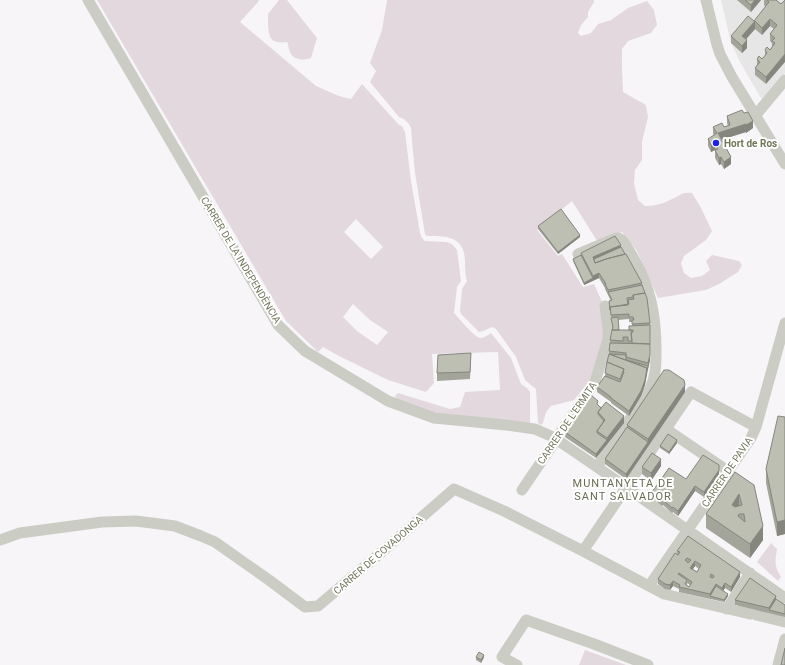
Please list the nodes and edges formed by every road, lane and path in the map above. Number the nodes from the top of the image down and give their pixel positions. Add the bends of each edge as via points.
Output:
1 (88, 0) edge
2 (706, 0) edge
3 (785, 80) edge
4 (755, 116) junction
5 (785, 164) edge
6 (578, 254) dead end
7 (605, 306) dead end
8 (785, 323) edge
9 (756, 427) junction
10 (666, 429) junction
11 (556, 440) junction
12 (597, 467) junction
13 (728, 471) junction
14 (626, 488) junction
15 (522, 490) dead end
16 (688, 531) junction
17 (0, 540) edge
18 (583, 551) junction
19 (750, 573) junction
20 (649, 586) junction
21 (785, 598) edge
22 (727, 609) junction
23 (785, 622) edge
24 (785, 639) edge
25 (644, 664) edge
26 (517, 665) edge
27 (778, 665) edge

1 - 11 street, CARRER DE LA INDEPENDÈNCIA via 278,325 305,351 388,401 434,418 535,430
2 - 4 street via 720,54
3 - 4 street
4 - 5 street
6 - 12 street via 616,238 625,243 649,292 655,326 655,375 650,389
7 - 11 street, CARRER DE L'ERMITA via 608,339 595,382
8 - 9 street, CARRER DE PAVIA
9 - 10 street via 691,392
9 - 13 street, CARRER DE PAVIA
10 - 13 street
10 - 14 street
11 - 12 street, CARRER DE LA INDEPENDÈNCIA
11 - 15 street, CARRER DE L'ERMITA
12 - 14 street, CARRER DE LA INDEPENDÈNCIA
13 - 16 street, CARRER DE PAVIA
14 - 16 street, CARRER DE LA INDEPENDÈNCIA
14 - 18 street
16 - 19 street, CARRER DE LA INDEPENDÈNCIA
16 - 20 street, CARRER DE PAVIA
17 - 18 street, CARRER DE COVADONGA via 20,533 102,522 136,521 175,526 215,542 305,607 318,606 454,489
18 - 20 street, CARRER DE COVADONGA
19 - 21 street, CARRER DE LA INDEPENDÈNCIA
19 - 22 street
20 - 22 street, CARRER DE COVADONGA via 664,594
22 - 23 street, CARRER DE COVADONGA
24 - 27 street
25 - 26 street via 526,620 502,657

